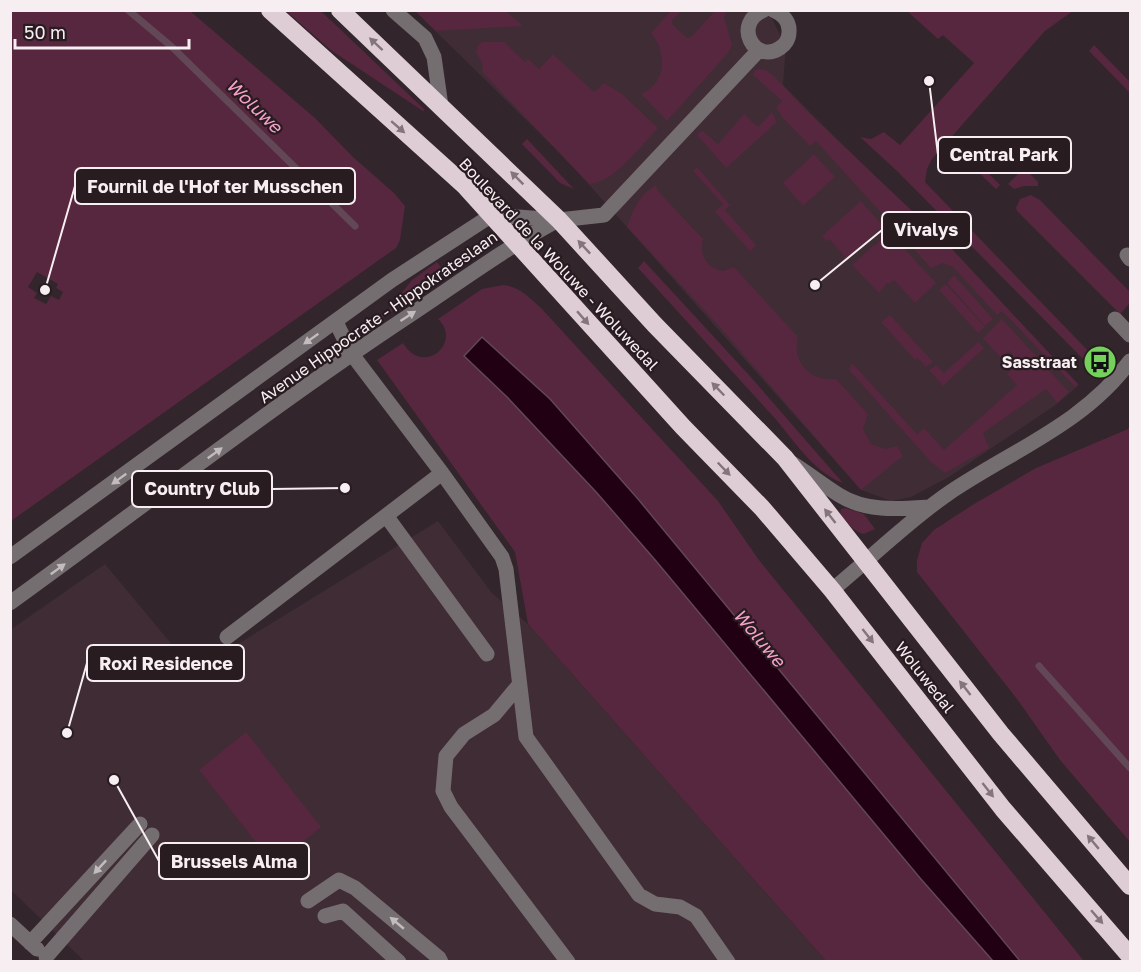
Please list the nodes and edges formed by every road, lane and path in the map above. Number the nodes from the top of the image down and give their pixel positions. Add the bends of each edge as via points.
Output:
1 (270, 10) edge
2 (340, 10) edge
3 (393, 10) edge
4 (764, 10) edge
5 (773, 10) edge
6 (759, 50) junction
7 (441, 106) junction
8 (492, 215) junction
9 (559, 219) junction
10 (517, 242) junction
11 (1115, 319) dead end
12 (336, 322) junction
13 (1131, 336) edge
14 (351, 353) junction
15 (1131, 361) edge
16 (683, 427) joint
17 (785, 458) junction
18 (442, 472) junction
19 (929, 507) junction
20 (387, 517) junction
21 (10, 557) edge
22 (865, 562) junction
23 (832, 590) junction
24 (10, 603) edge
25 (227, 637) dead end
26 (487, 654) dead end
27 (519, 685) junction
28 (140, 824) dead end
29 (152, 835) dead end
30 (1131, 886) edge
31 (308, 901) dead end
32 (325, 916) dead end
33 (10, 924) edge
34 (30, 943) junction
35 (1131, 956) edge
36 (48, 959) edge
37 (399, 962) edge
38 (441, 962) edge
39 (568, 962) edge
40 (728, 962) edge

1 -> 8 highway, Boulevard de la Woluwe - Woluwedal via 464,185
7 -> 2 highway, Boulevard de la Woluwe - Woluwedal
3 - 7 street via 425,38 434,57
4 - 6 street via 754,16 748,28 751,42
5 - 6 street via 789,25 788,39 778,50
6 - 9 street via 604,215
9 -> 7 highway, Boulevard de la Woluwe - Woluwedal
8 - 9 street, Avenue Hippocrate - Hippokrateslaan
8 - 10 highway, Boulevard de la Woluwe - Woluwedal
8 - 12 street, Avenue Hippocrate - Hippokrateslaan
9 - 10 street, Avenue Hippocrate - Hippokrateslaan
17 -> 9 highway, Boulevard de la Woluwe - Woluwedal via 655,325
14 -> 10 street, Avenue Hippocrate - Hippokrateslaan
10 -> 16 highway, Boulevard de la Woluwe - Woluwedal
11 - 13 street
12 - 14 street
12 -> 21 street, Avenue Hippocrate - Hippokrateslaan
14 - 18 street
24 -> 14 street, Avenue Hippocrate - Hippokrateslaan
15 - 19 street via 1100,395 1072,417
16 -> 23 highway, Woluwedal via 762,508
17 - 19 street via 839,495 862,505
22 -> 17 highway, Woluwedal
18 - 20 street
18 - 27 street via 502,557
19 - 22 street
20 - 25 street
20 - 26 street
22 - 23 street
30 -> 22 highway, Woluwedal via 1001,734
23 -> 35 highway, Woluwedal via 1003,809
27 - 39 street via 494,715 464,734 446,756 443,791
27 - 40 street via 526,737 639,895 696,916
28 -> 34 street
29 - 36 street
38 -> 31 street via 355,888 339,880
32 - 37 street via 344,911
33 - 34 street
34 - 36 street

